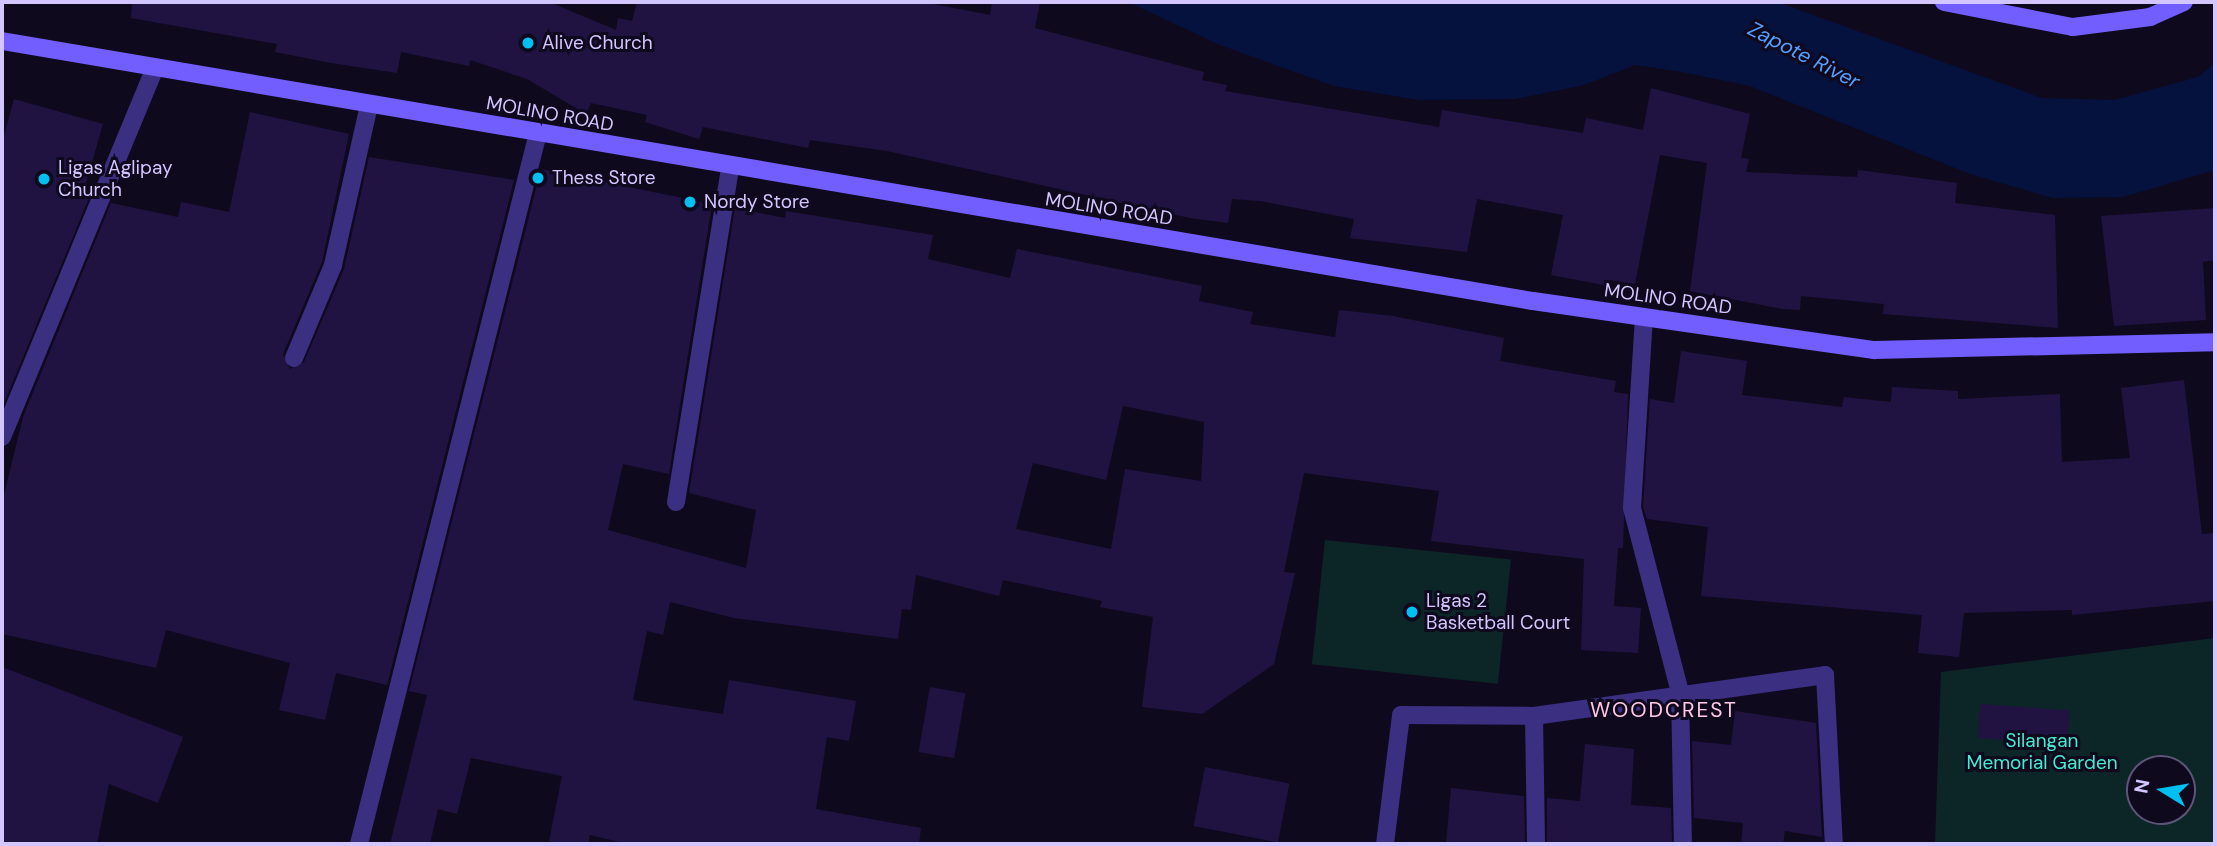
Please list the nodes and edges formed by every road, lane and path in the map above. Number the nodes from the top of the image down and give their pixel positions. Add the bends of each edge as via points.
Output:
1 (1944, 2) edge
2 (2183, 2) edge
3 (2, 41) edge
4 (154, 70) junction
5 (369, 105) junction
6 (538, 133) junction
7 (730, 167) junction
8 (1644, 317) junction
9 (2215, 342) edge
10 (294, 358) dead end
11 (2, 437) edge
12 (676, 502) dead end
13 (1680, 692) junction
14 (1534, 716) junction
15 (359, 844) edge
16 (1385, 844) edge
17 (1536, 844) edge
18 (1683, 844) edge
19 (1834, 844) edge

1 - 2 main road via 2073,27 2150,17
3 - 4 main road, MOLINO ROAD
4 - 5 main road, MOLINO ROAD
4 - 11 street
5 - 6 main road, MOLINO ROAD
5 - 10 street via 333,265
6 - 7 main road, MOLINO ROAD
6 - 15 street
7 - 8 main road, MOLINO ROAD
7 - 12 street
8 - 9 main road, MOLINO ROAD via 1874,350
8 - 13 street via 1632,508
13 - 14 street
13 - 18 street
13 - 19 street via 1825,675
14 - 16 street via 1401,715
14 - 17 street

